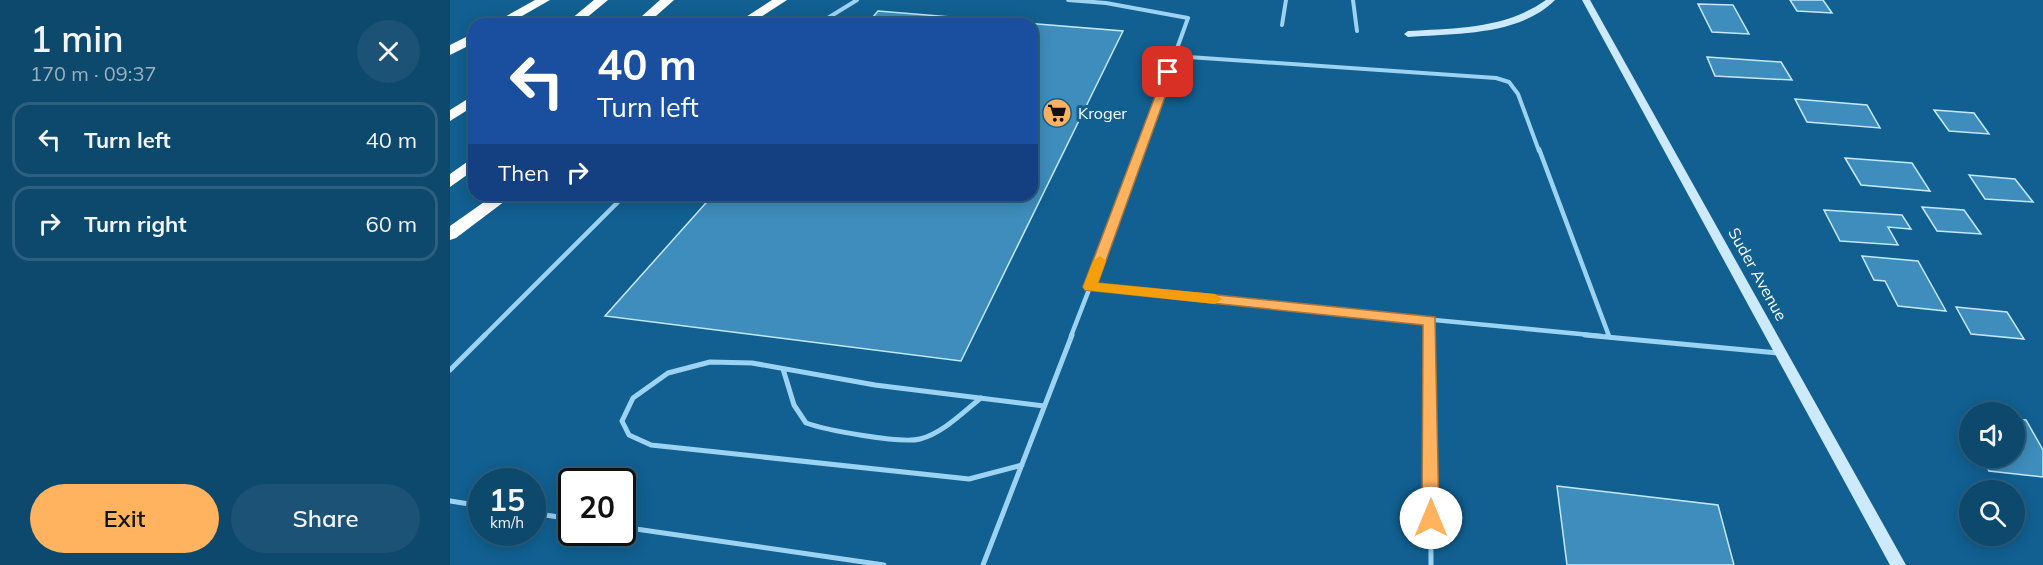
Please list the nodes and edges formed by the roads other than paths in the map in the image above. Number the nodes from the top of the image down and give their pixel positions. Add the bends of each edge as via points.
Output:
1 (544, 0) edge
2 (602, 0) edge
3 (668, 0) edge
4 (781, 0) edge
5 (857, 0) edge
6 (1068, 0) edge
7 (1134, 0) edge
8 (1286, 0) edge
9 (1353, 0) edge
10 (1551, 0) edge
11 (1586, 0) edge
12 (1131, 7) junction
13 (510, 18) edge
14 (579, 18) edge
15 (646, 18) edge
16 (751, 18) edge
17 (828, 18) edge
18 (1282, 25) dead end
19 (1357, 31) dead end
20 (1408, 34) dead end
21 (468, 40) edge
22 (450, 51) edge
23 (1174, 56) junction
24 (468, 104) edge
25 (450, 117) edge
26 (468, 167) edge
27 (450, 182) edge
28 (497, 201) edge
29 (619, 201) edge
30 (450, 234) edge
31 (1090, 287) junction
32 (1430, 321) junction
33 (1609, 337) junction
34 (1783, 353) junction
35 (783, 369) junction
36 (450, 370) edge
37 (981, 398) junction
38 (1044, 406) junction
39 (1022, 465) junction
40 (450, 501) edge
41 (468, 504) edge
42 (636, 529) edge
43 (884, 565) edge
44 (983, 565) edge
45 (1431, 565) edge
46 (1898, 565) edge

1 - 13 highway
2 - 14 highway
3 - 15 highway
4 - 16 highway
5 - 17 lane
6 - 12 lane
7 - 12 lane
8 - 18 lane
9 - 19 lane
10 - 20 street via 1540,10 1503,23
11 - 34 street, Suder Avenue
12 - 23 lane via 1188,18
21 - 22 highway
23 - 31 lane
23 - 33 lane via 1509,82 1518,94
24 - 25 highway
26 - 27 highway
28 - 30 highway
29 - 36 lane
31 - 32 lane
31 - 38 lane
32 - 33 lane
32 - 45 lane
33 - 34 lane
34 - 46 street, Suder Avenue
35 - 37 lane
35 - 37 lane via 798,413 807,424 829,429 917,440 943,427
35 - 39 lane via 752,363 710,362 668,374 633,398 622,421 629,435 651,445 969,479
37 - 38 lane
38 - 39 lane
39 - 44 lane
40 - 41 lane
42 - 43 lane

